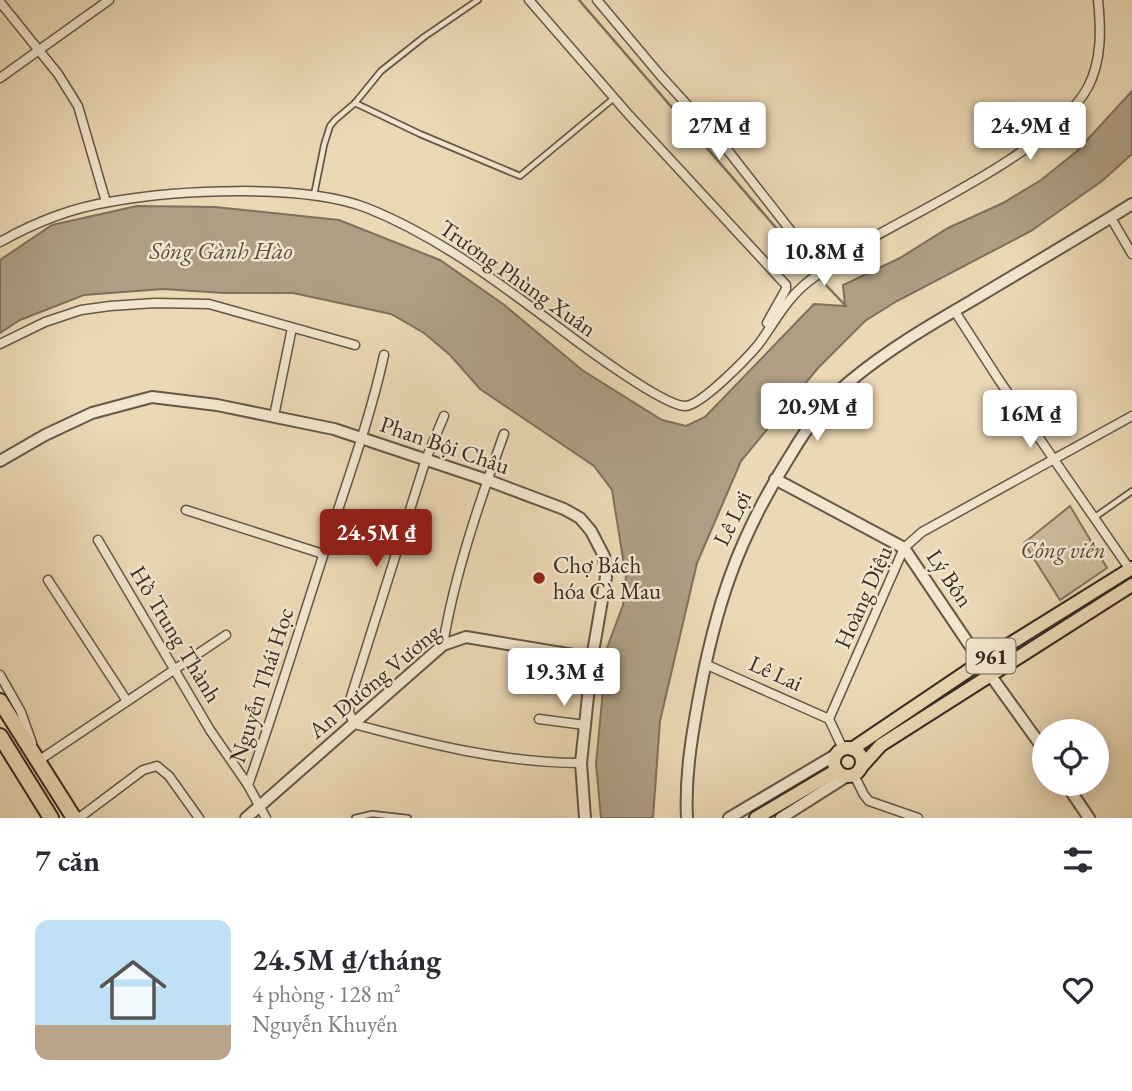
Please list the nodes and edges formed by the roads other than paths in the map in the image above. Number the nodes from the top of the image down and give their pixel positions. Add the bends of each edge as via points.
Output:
1 (109, 0) edge
2 (478, 0) edge
3 (529, 0) edge
4 (597, 0) edge
5 (1098, 0) edge
6 (0, 2) edge
7 (38, 51) junction
8 (0, 78) edge
9 (614, 98) junction
10 (355, 103) junction
11 (314, 196) junction
12 (106, 202) junction
13 (1132, 205) edge
14 (1111, 218) junction
15 (0, 242) edge
16 (863, 244) junction
17 (1132, 254) edge
18 (954, 310) junction
19 (292, 328) junction
20 (766, 333) junction
21 (0, 344) edge
22 (355, 345) dead end
23 (384, 355) dead end
24 (274, 416) junction
25 (444, 416) dead end
26 (1132, 416) edge
27 (504, 434) dead end
28 (362, 439) junction
29 (1053, 458) junction
30 (426, 459) junction
31 (0, 461) edge
32 (775, 479) junction
33 (487, 480) junction
34 (1132, 491) edge
35 (186, 510) dead end
36 (1095, 517) junction
37 (98, 540) dead end
38 (904, 548) junction
39 (323, 554) junction
40 (1131, 570) edge
41 (48, 580) dead end
42 (1132, 585) edge
43 (226, 635) dead end
44 (443, 645) junction
45 (592, 658) junction
46 (981, 662) junction
47 (705, 664) junction
48 (174, 669) junction
49 (990, 674) junction
50 (0, 675) edge
51 (0, 701) edge
52 (127, 701) junction
53 (539, 719) dead end
54 (829, 719) junction
55 (354, 724) junction
56 (585, 725) junction
57 (1032, 733) edge
58 (0, 736) edge
59 (0, 747) edge
60 (844, 751) junction
61 (38, 761) junction
62 (582, 763) junction
63 (850, 772) junction
64 (23, 774) junction
65 (248, 785) junction
66 (1074, 796) edge
67 (259, 807) junction
68 (51, 818) edge
69 (76, 818) edge
70 (199, 818) edge
71 (246, 818) edge
72 (266, 818) edge
73 (355, 818) edge
74 (408, 818) edge
75 (585, 818) edge
76 (687, 818) edge
77 (729, 818) edge
78 (756, 818) edge
79 (781, 818) edge
80 (918, 818) edge
81 (1089, 818) edge

1 - 7 street
2 - 10 lane via 382,71
3 - 9 street
4 - 16 street via 730,153 816,263 853,243
5 - 16 street via 1100,38 1094,71 1087,89 1051,130 959,190
6 - 7 street
7 - 8 street
7 - 12 street via 78,106
9 - 10 lane via 520,176
9 - 20 street via 786,285
10 - 11 lane via 330,127
11 - 12 street, Trương Phùng Xuân via 240,192
11 - 20 street, Trương Phùng Xuân via 369,209 445,246 600,359 676,404 696,402
12 - 15 street, Trương Phùng Xuân via 53,218
13 - 14 street, Lê Lợi
14 - 17 street
14 - 18 street, Lê Lợi
16 - 20 street, Trương Phùng Xuân via 797,290
18 - 29 street
18 - 32 street, Lê Lợi via 889,351 837,393
19 - 21 street via 209,304 144,303 81,310
19 - 22 street
19 - 24 street
23 - 28 street, Nguyễn Thái Học
24 - 28 street, Phan Bội Châu
24 - 31 street, Phan Bội Châu via 152,397 92,413
25 - 30 street
26 - 29 street, Hoàng Diệu
27 - 33 street
28 - 30 street, Phan Bội Châu
28 - 39 street, Nguyễn Thái Học
29 - 36 street
29 - 38 street, Hoàng Diệu via 922,532
30 - 33 street, Phan Bội Châu
30 - 55 street via 349,703
32 - 38 street, Lý Bôn
32 - 47 street, Lê Lợi via 734,561
33 - 44 street
33 - 45 street, Phan Bội Châu via 564,509 591,531 604,556 606,577
34 - 36 lane
35 - 39 street
36 - 40 street
37 - 48 street, Hồ Trung Thành
38 - 46 street, Lý Bôn
38 - 54 street, Hoàng Diệu
39 - 65 street, Nguyễn Thái Học
40 - 46 main road, 961
41 - 52 street
42 - 49 main road
43 - 48 street
44 - 45 street, An Dương Vương via 466,636
44 - 55 street, An Dương Vương
45 - 56 street, Phan Bội Châu
46 - 49 street, Lý Bôn
46 - 60 main road, 961
47 - 54 street, Lê Lai
47 - 76 street, Lê Lợi via 685,782
48 - 52 street
48 - 65 street, Hồ Trung Thành
49 - 57 street, Lý Bôn
49 - 63 main road via 881,745
50 - 61 street via 21,712
51 - 61 highway
52 - 61 street
53 - 56 street
54 - 60 street
55 - 62 street via 497,756
55 - 67 street, An Dương Vương
56 - 62 street, Phan Bội Châu
58 - 64 highway
59 - 64 street
60 - 63 main road via 834,762
60 - 63 main road via 860,754
60 - 77 street
61 - 69 highway
62 - 75 street, Phan Bội Châu
63 - 78 main road
63 - 79 street
63 - 80 street via 869,801
64 - 68 highway
65 - 67 street, Hồ Trung Thành
66 - 81 street
67 - 71 street, An Dương Vương
67 - 72 street, Hồ Trung Thành
69 - 70 street via 143,770 157,766
73 - 74 lane via 372,814

